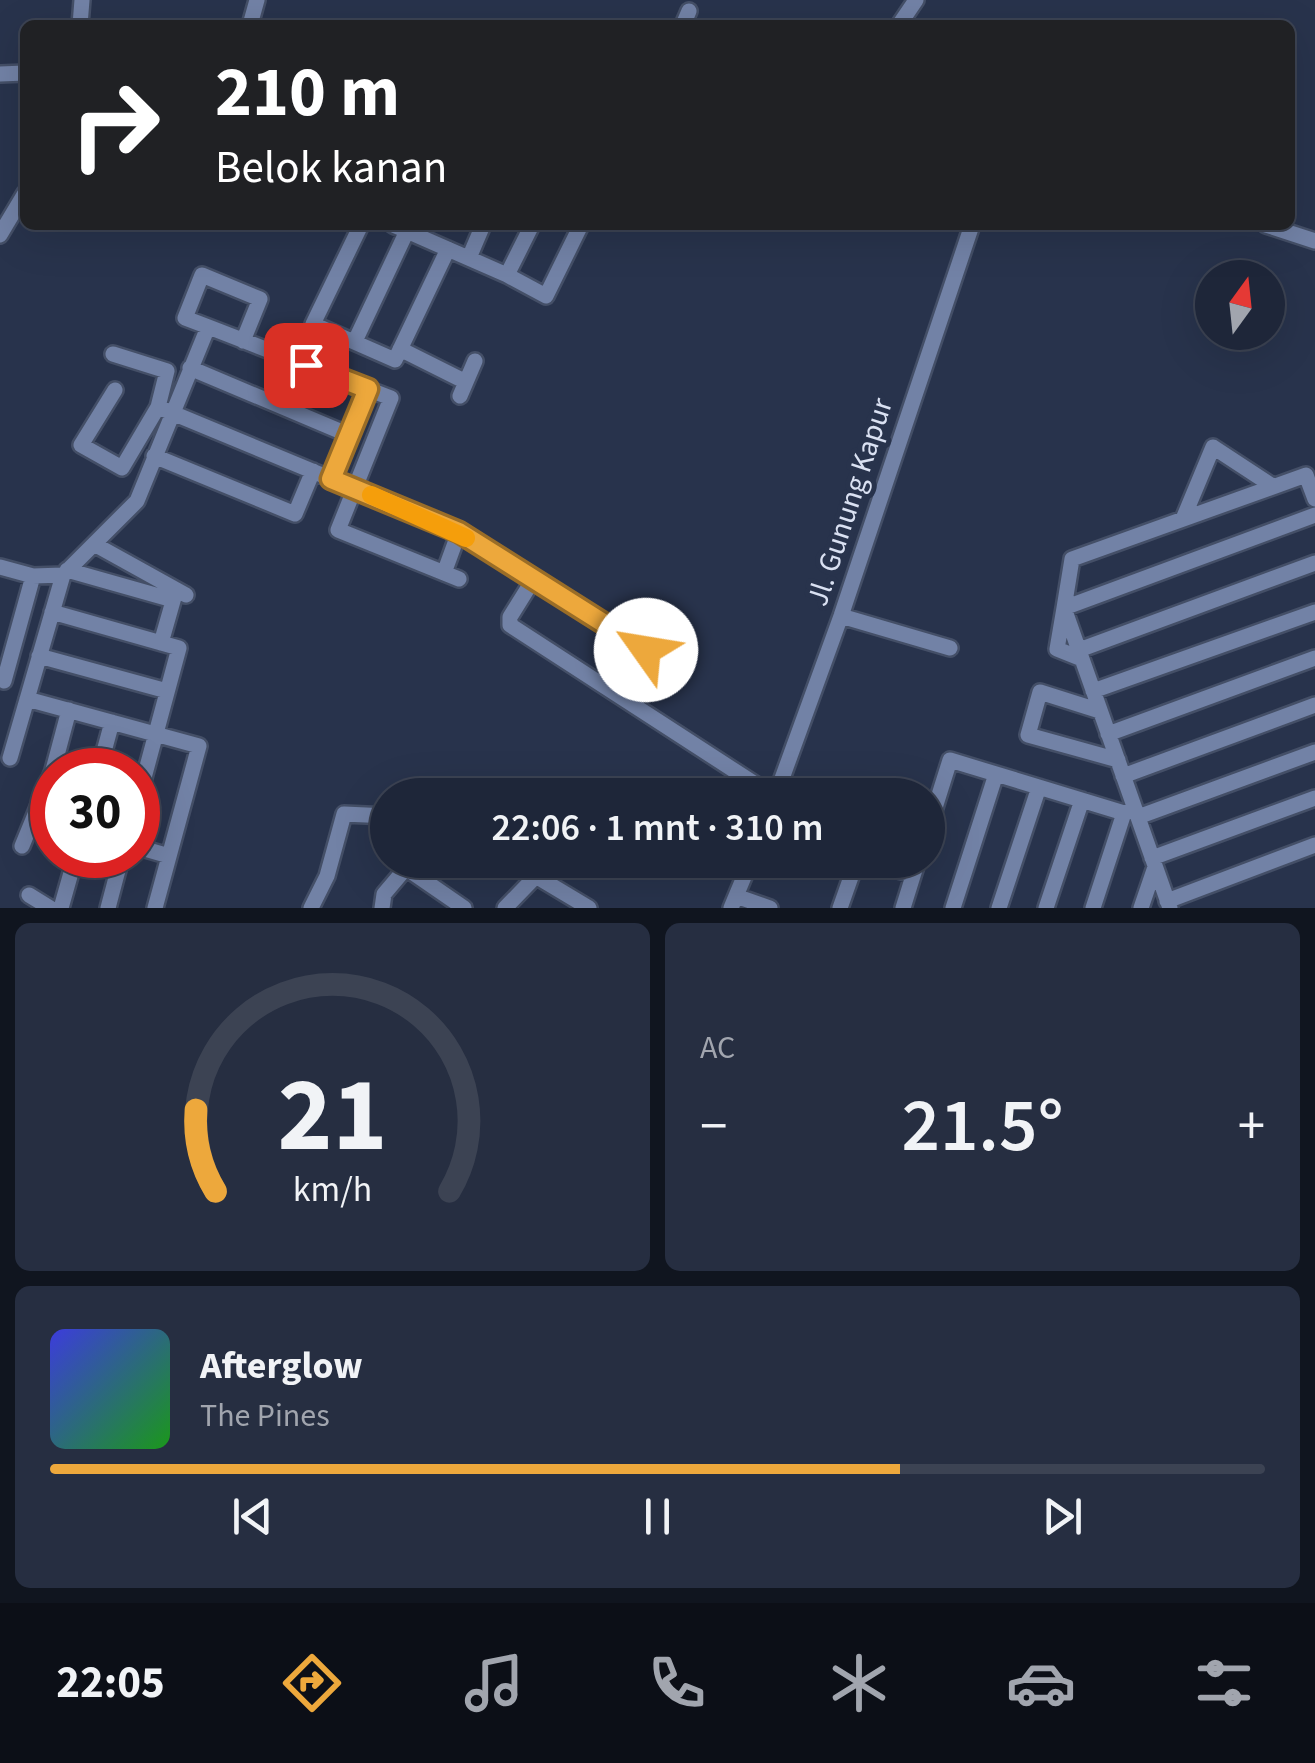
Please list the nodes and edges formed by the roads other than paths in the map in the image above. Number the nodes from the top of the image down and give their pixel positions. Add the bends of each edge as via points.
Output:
1 (20, 201) edge
2 (359, 230) edge
3 (399, 230) edge
4 (404, 230) edge
5 (434, 230) edge
6 (480, 230) edge
7 (530, 230) edge
8 (579, 230) edge
9 (970, 230) edge
10 (1281, 230) edge
11 (0, 235) edge
12 (428, 241) junction
13 (1315, 241) edge
14 (448, 249) junction
15 (469, 258) junction
16 (507, 275) junction
17 (208, 326) junction
18 (243, 340) junction
19 (355, 341) junction
20 (400, 349) junction
21 (113, 354) dead end
22 (475, 361) dead end
23 (190, 368) junction
24 (368, 389) junction
25 (115, 390) dead end
26 (165, 410) junction
27 (349, 435) junction
28 (154, 456) junction
29 (313, 471) junction
30 (331, 479) junction
31 (1272, 485) junction
32 (354, 488) junction
33 (1315, 498) edge
34 (1315, 516) edge
35 (1182, 519) junction
36 (459, 532) junction
37 (94, 544) junction
38 (1315, 563) edge
39 (0, 568) edge
40 (65, 572) junction
41 (32, 576) junction
42 (533, 580) junction
43 (178, 595) junction
44 (1064, 608) junction
45 (52, 612) junction
46 (1315, 612) edge
47 (841, 616) junction
48 (161, 643) junction
49 (950, 648) dead end
50 (646, 650) junction
51 (1081, 655) junction
52 (40, 656) junction
53 (1315, 658) edge
54 (665, 660) dead end
55 (4, 681) dead end
56 (167, 691) junction
57 (1093, 691) junction
58 (621, 695) junction
59 (27, 699) junction
60 (1315, 705) edge
61 (69, 710) junction
62 (1100, 711) junction
63 (112, 722) junction
64 (156, 734) junction
65 (1108, 734) junction
66 (59, 748) edge
67 (105, 748) edge
68 (152, 748) edge
69 (1315, 752) edge
70 (10, 758) dead end
71 (1120, 768) junction
72 (996, 774) junction
73 (748, 778) edge
74 (780, 778) edge
75 (944, 778) edge
76 (1039, 787) junction
77 (1315, 798) edge
78 (1082, 800) junction
79 (1132, 813) junction
80 (370, 815) edge
81 (30, 827) edge
82 (22, 846) dead end
83 (1315, 846) edge
84 (160, 854) edge
85 (169, 856) junction
86 (1154, 863) junction
87 (69, 878) edge
88 (116, 878) edge
89 (534, 878) edge
90 (542, 878) edge
91 (744, 878) edge
92 (851, 878) edge
93 (912, 878) edge
94 (29, 895) dead end
95 (734, 902) edge
96 (1168, 905) edge
97 (510, 906) edge
98 (50, 908) edge
99 (61, 908) edge
100 (108, 908) edge
101 (154, 908) edge
102 (311, 908) edge
103 (382, 908) edge
104 (464, 908) edge
105 (589, 908) edge
106 (770, 908) edge
107 (840, 908) edge
108 (903, 908) edge
109 (953, 908) edge
110 (999, 908) edge
111 (1046, 908) edge
112 (1094, 908) edge
113 (1141, 908) edge

1 - 11 street
2 - 19 street via 312,324
3 - 19 street
4 - 12 street
5 - 12 street
6 - 15 street
7 - 16 street
8 - 16 street via 546,296
9 - 47 street, Jl. Gunung Kapur
10 - 13 street
12 - 14 street
14 - 15 street
14 - 20 street
15 - 16 street
17 - 18 street
17 - 18 street via 185,318 202,275 260,299
17 - 23 street
18 - 24 street
19 - 20 street via 394,360
20 - 22 street via 463,389
21 - 26 street via 167,371
23 - 26 street
23 - 27 street
24 - 27 street
24 - 32 street via 391,398
25 - 26 street via 82,445 122,468
26 - 28 street
26 - 29 street
27 - 30 street
28 - 29 street via 295,514
28 - 37 street via 137,501
29 - 30 street
30 - 32 street
31 - 33 street via 1306,474
31 - 35 street
31 - 35 street via 1213,447
32 - 36 street
32 - 36 street via 338,530 451,576
34 - 44 street
35 - 44 street via 1072,559
36 - 42 street
37 - 40 street
37 - 43 street
38 - 51 street
39 - 41 street
40 - 41 street
40 - 43 street
40 - 45 street
41 - 55 street
42 - 50 street
42 - 58 street via 510,625
43 - 48 street
44 - 51 street via 1057,649
45 - 48 street
45 - 52 street
46 - 57 street
47 - 49 street
47 - 74 street, Jl. Gunung Kapur
48 - 56 street via 179,648
50 - 54 street
50 - 58 street
51 - 57 street
52 - 56 street
52 - 59 street
53 - 65 street
56 - 64 street
57 - 62 street
58 - 73 street
59 - 61 street
59 - 70 street
60 - 71 street
61 - 63 street
61 - 66 street
62 - 65 street
62 - 71 street via 1040,692 1028,735
63 - 64 street
63 - 67 street
64 - 68 street
64 - 85 street via 199,746
65 - 71 street
69 - 79 street
71 - 79 street
72 - 75 street via 950,760
72 - 76 street
72 - 109 street
76 - 78 street
76 - 110 street
77 - 86 street
78 - 79 street
78 - 111 street
79 - 86 street
79 - 112 street
80 - 102 street via 344,814
81 - 82 street
83 - 96 street
84 - 85 street
85 - 101 street
86 - 96 street
86 - 113 street
87 - 99 street
88 - 100 street
89 - 97 street
90 - 105 street
91 - 95 street
92 - 107 street
93 - 108 street
94 - 98 street
95 - 106 street
103 - 104 street via 384,894 406,868

